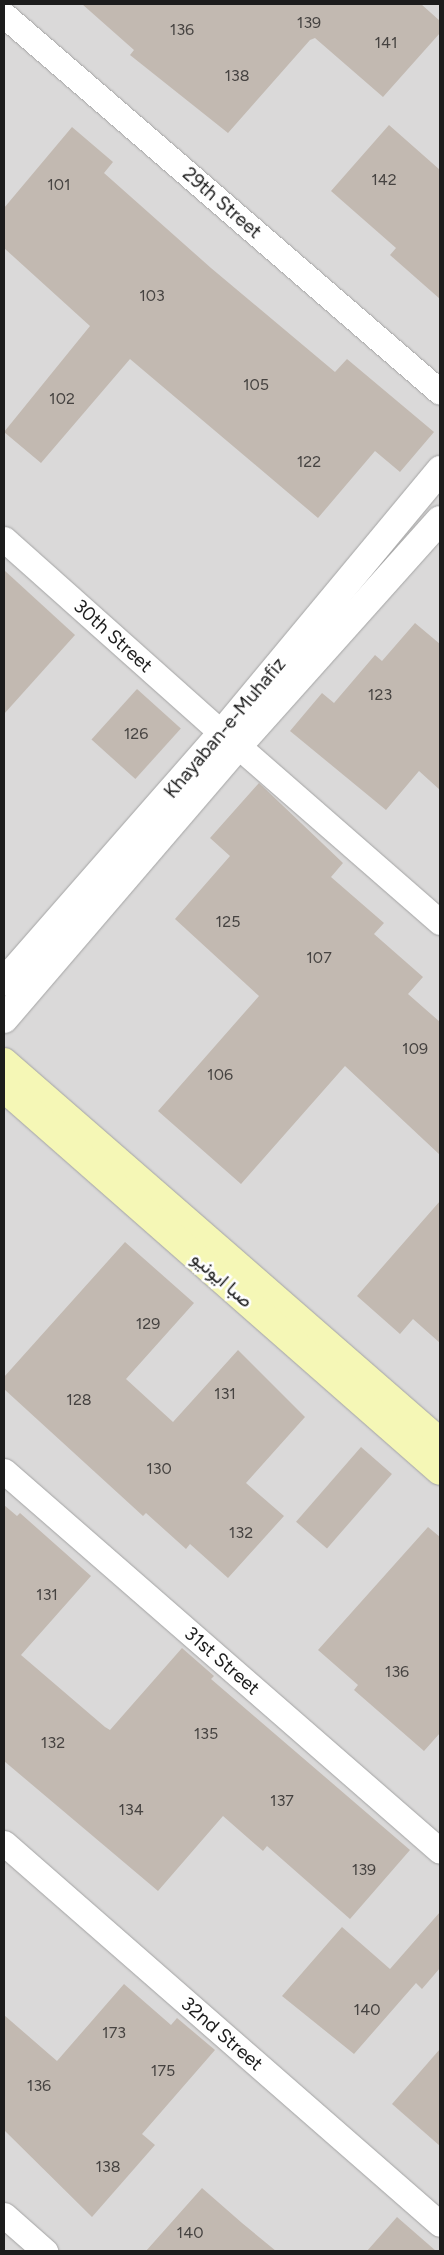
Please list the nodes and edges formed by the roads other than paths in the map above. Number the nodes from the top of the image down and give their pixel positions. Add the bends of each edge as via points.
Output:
1 (4, 15) edge
2 (440, 392) edge
3 (440, 470) edge
4 (440, 520) edge
5 (4, 539) edge
6 (230, 740) junction
7 (440, 922) edge
8 (4, 982) edge
9 (4, 1019) edge
10 (4, 1062) edge
11 (4, 1088) edge
12 (440, 1442) edge
13 (4, 1471) edge
14 (440, 1471) edge
15 (4, 1843) edge
16 (440, 1851) edge
17 (4, 2215) edge
18 (440, 2224) edge
19 (45, 2251) edge

1 - 2 street, 29th Street
3 - 6 street, Khayaban-e-Muhafiz
4 - 6 street, Khayaban-e-Muhafiz
5 - 6 street, 30th Street
6 - 7 street, 30th Street
6 - 8 street, Khayaban-e-Muhafiz
6 - 9 street, Khayaban-e-Muhafiz
10 - 12 main road, صبا ایونیو
11 - 14 main road, صبا ایونیو
13 - 16 street, 31st Street
15 - 18 street, 32nd Street
17 - 19 street

